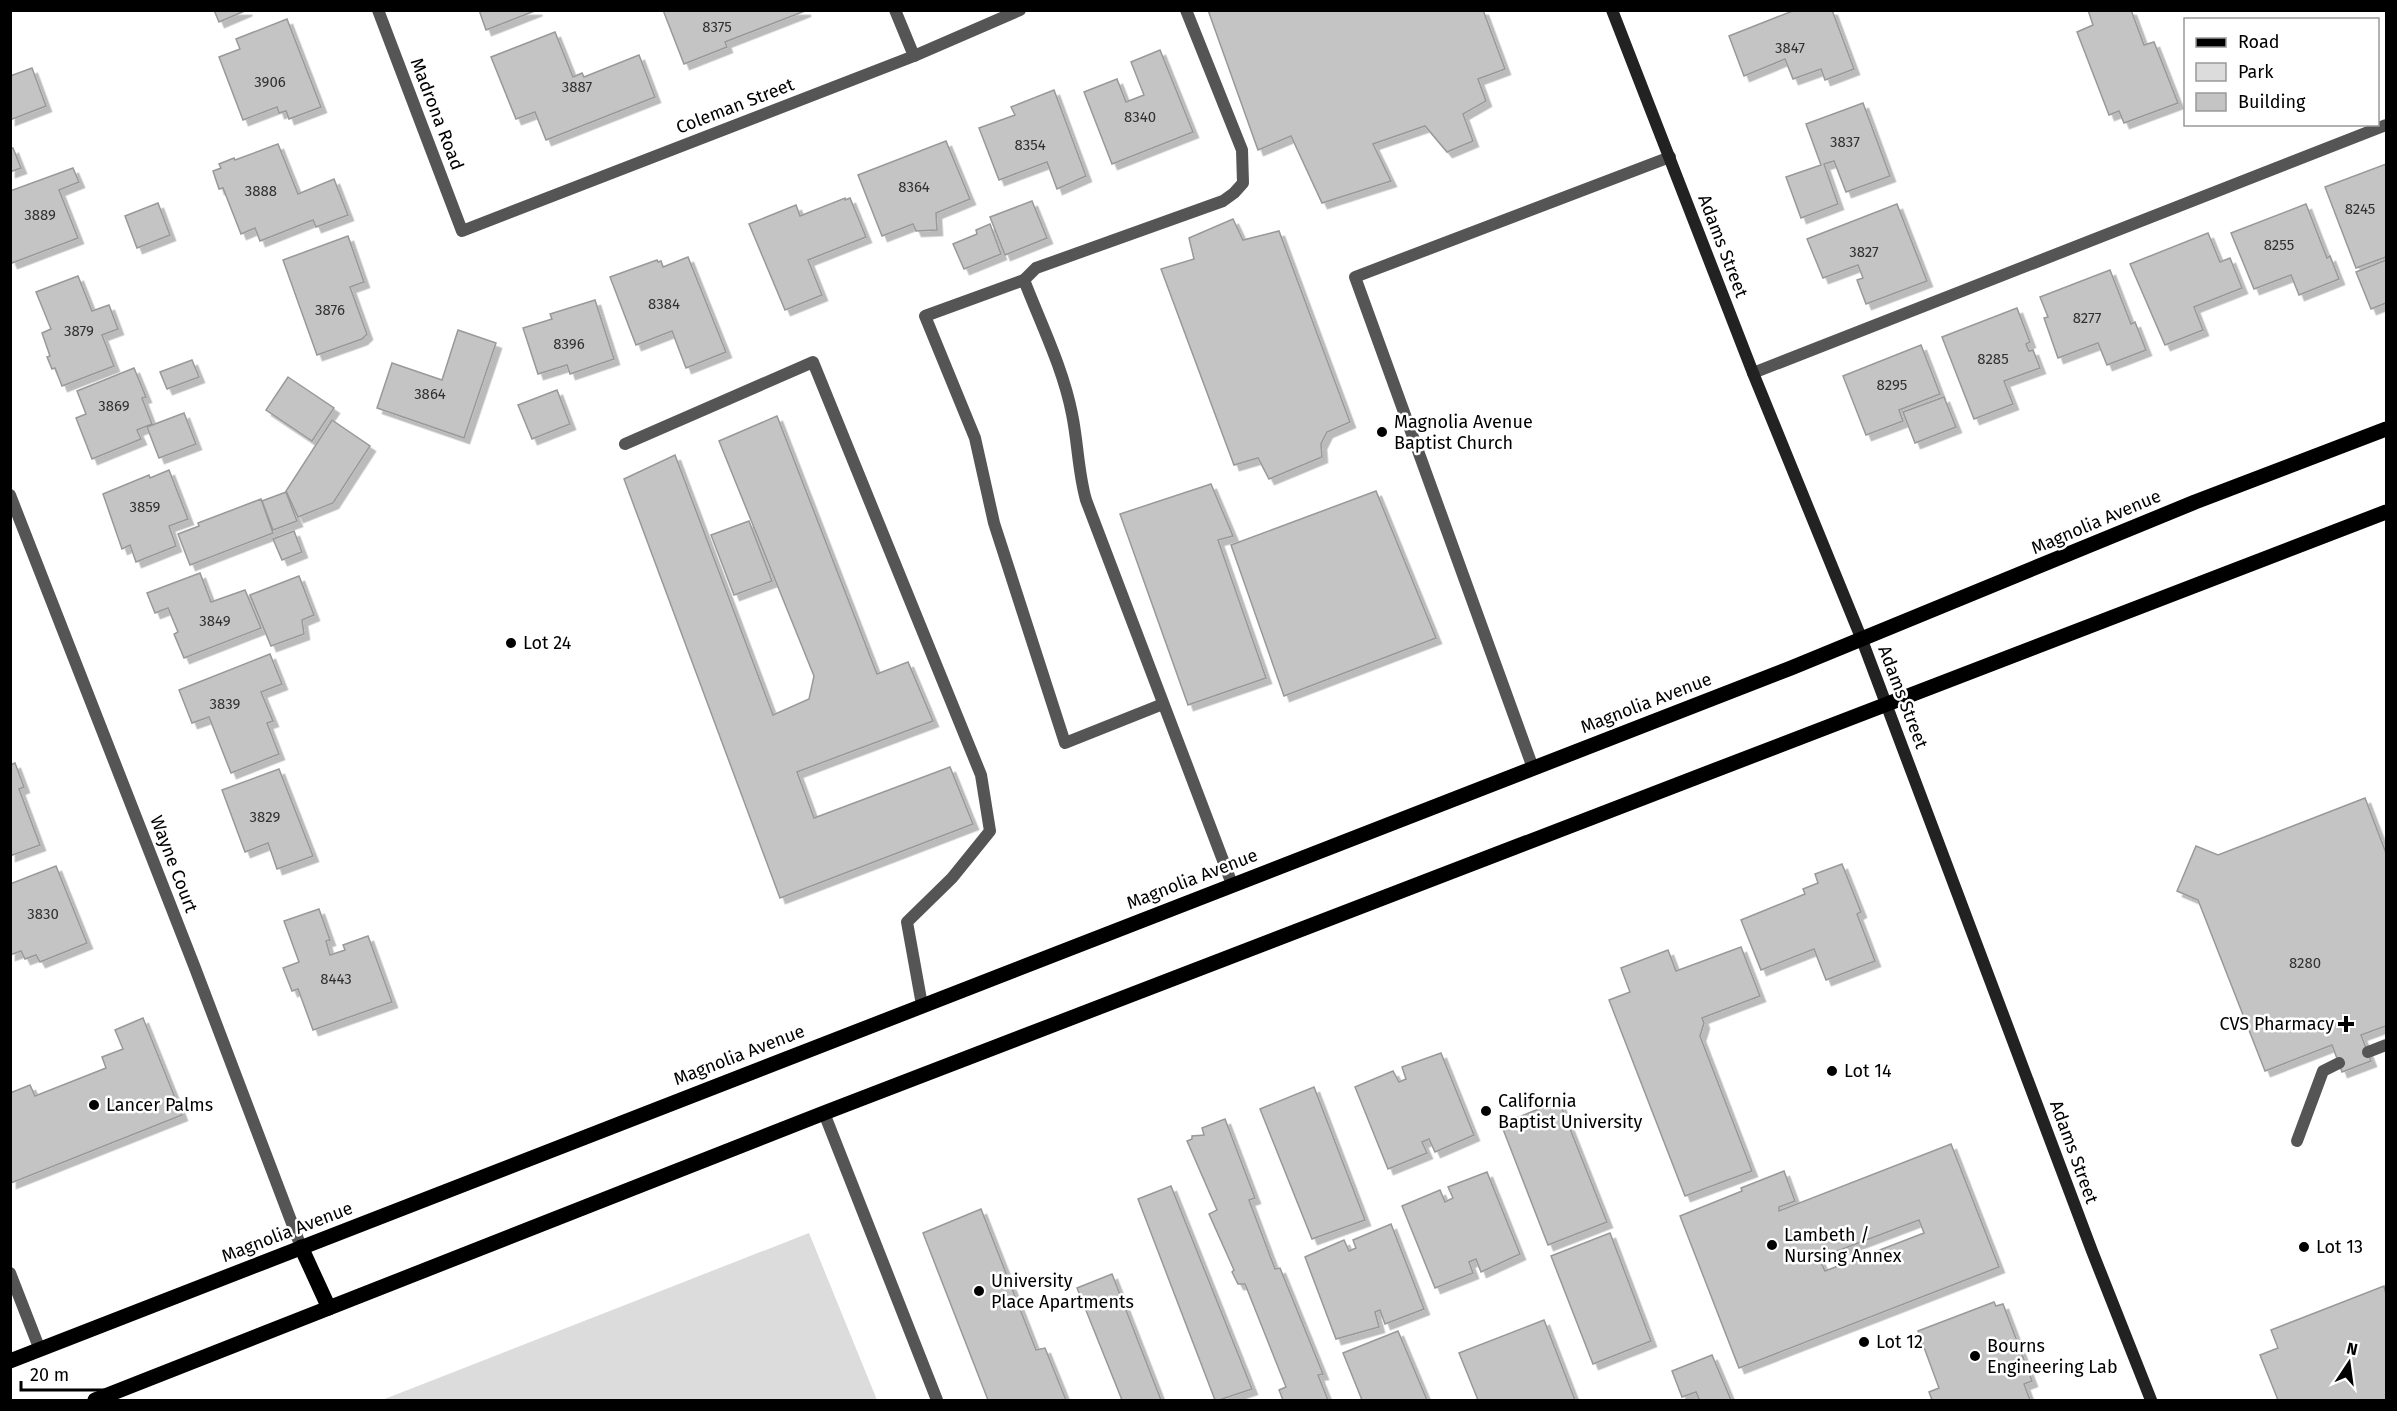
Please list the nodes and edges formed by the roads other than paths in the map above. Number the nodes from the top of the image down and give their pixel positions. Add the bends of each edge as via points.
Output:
1 (378, 10) edge
2 (895, 10) edge
3 (1020, 10) edge
4 (1186, 10) edge
5 (1612, 10) edge
6 (914, 56) junction
7 (2386, 125) edge
8 (1670, 158) junction
9 (462, 231) joint
10 (1024, 280) junction
11 (1753, 372) junction
12 (2386, 429) edge
13 (625, 444) dead end
14 (10, 495) edge
15 (2386, 512) edge
16 (1862, 640) junction
17 (1887, 702) junction
18 (1163, 704) junction
19 (1533, 768) junction
20 (1232, 884) junction
21 (922, 1005) junction
22 (2386, 1045) edge
23 (2368, 1052) dead end
24 (2339, 1063) dead end
25 (824, 1113) junction
26 (2297, 1141) dead end
27 (301, 1247) junction
28 (10, 1272) edge
29 (329, 1308) junction
30 (40, 1350) junction
31 (10, 1361) edge
32 (95, 1401) edge
33 (937, 1401) edge
34 (2151, 1401) edge

1 - 9 street, Madrona Road
2 - 6 street
3 - 6 street, Coleman Street
4 - 10 street via 1242,150 1243,183 1223,201 1036,268
5 - 8 main road, Adams Street
6 - 9 street, Coleman Street
7 - 11 street
8 - 11 main road, Adams Street
8 - 19 street via 1355,277
10 - 18 street via 1058,364 1072,415 1080,482
10 - 18 street via 926,316 975,438 994,523 1065,743
11 - 16 main road, Adams Street
12 - 16 main road, Magnolia Avenue via 2195,502
13 - 21 street via 813,362 981,775 990,831 952,878 907,922
14 - 27 street, Wayne Court
15 - 17 main road
16 - 17 main road, Adams Street
16 - 19 main road, Magnolia Avenue
17 - 25 main road
17 - 34 main road, Adams Street
18 - 20 street
19 - 20 main road, Magnolia Avenue
20 - 21 main road, Magnolia Avenue
21 - 27 main road, Magnolia Avenue
22 - 23 street
24 - 26 street via 2324,1071
25 - 29 main road
25 - 33 street
27 - 29 main road
27 - 30 main road, Magnolia Avenue
28 - 30 street
29 - 32 main road
30 - 31 main road, Magnolia Avenue

